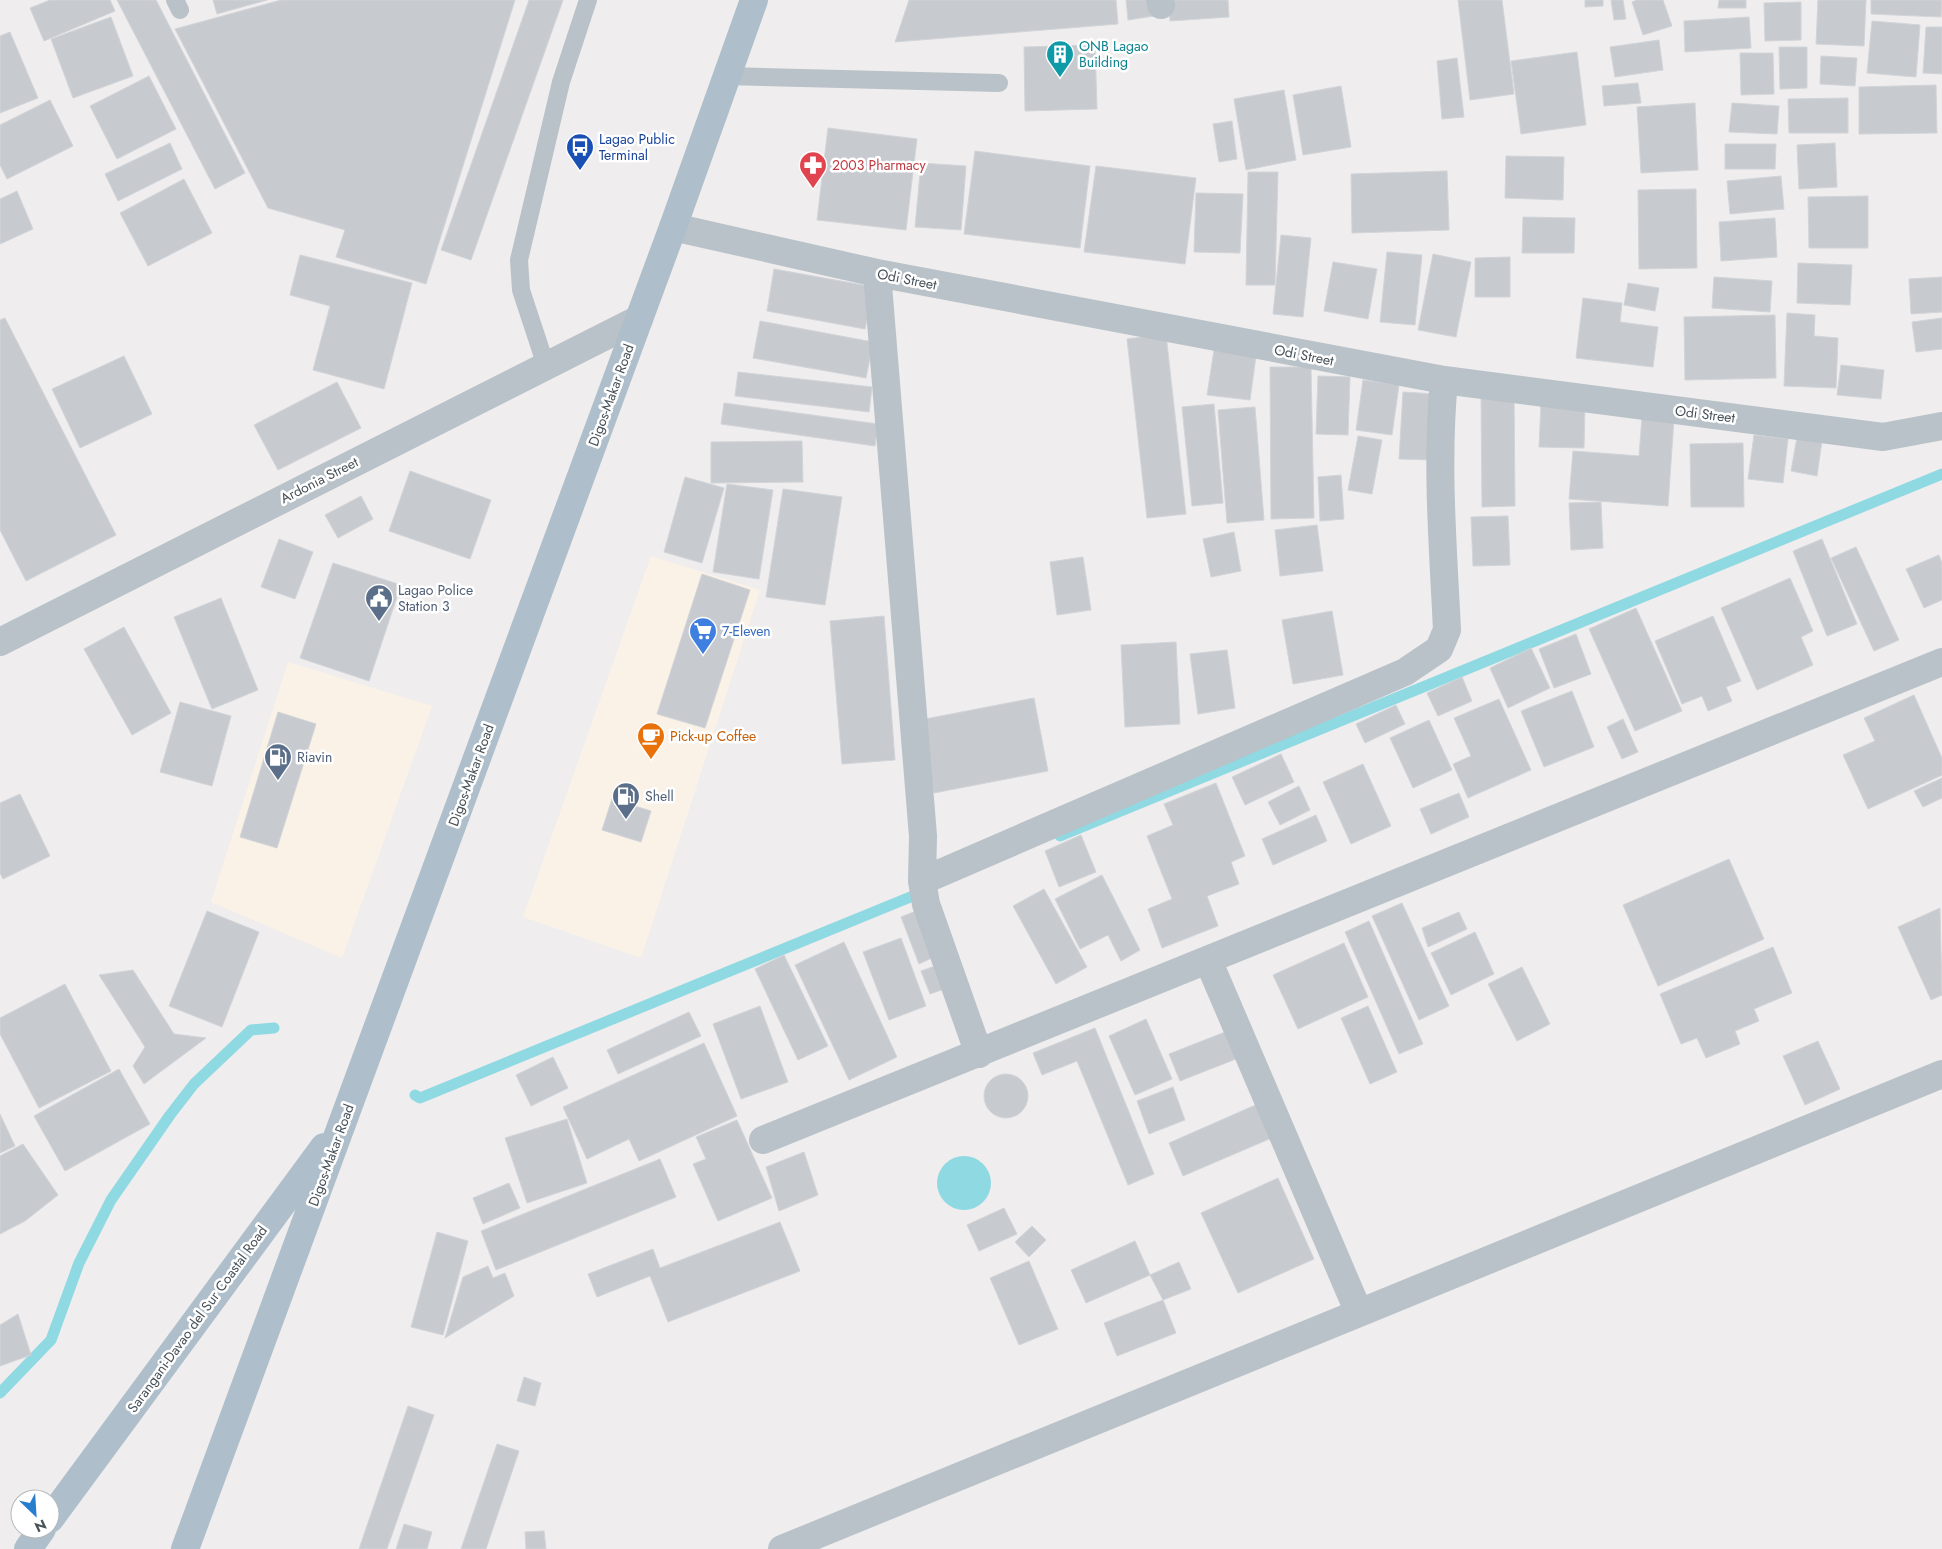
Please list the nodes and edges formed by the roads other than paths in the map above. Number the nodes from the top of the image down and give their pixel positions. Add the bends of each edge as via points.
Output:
1 (588, 0) edge
2 (754, 0) edge
3 (726, 76) junction
4 (999, 82) dead end
5 (673, 227) junction
6 (877, 273) junction
7 (638, 319) junction
8 (546, 366) junction
9 (1444, 380) junction
10 (1942, 426) edge
11 (0, 642) edge
12 (1942, 662) edge
13 (922, 881) junction
14 (1208, 960) junction
15 (979, 1054) junction
16 (1942, 1074) edge
17 (344, 1120) junction
18 (763, 1140) dead end
19 (1359, 1314) junction
20 (60, 1505) edge
21 (185, 1549) edge
22 (782, 1549) edge

1 - 8 lane via 561,82 518,260 520,290
2 - 3 main road, Digos-Makar Road
3 - 4 lane
3 - 5 main road, Digos-Makar Road
5 - 6 street, Odi Street
5 - 7 main road, Digos-Makar Road
6 - 9 street, Odi Street
6 - 13 street via 923,836
7 - 8 street, Ardonia Street
7 - 17 main road, Digos-Makar Road
8 - 11 street, Ardonia Street
9 - 10 street, Odi Street via 1884,437
9 - 13 street via 1440,490 1447,630 1439,649 1405,672
12 - 14 street
13 - 15 street via 926,904
14 - 15 street
14 - 19 street
15 - 18 street
16 - 19 street
17 - 20 main road, Sarangani-Davao del Sur Coastal Road
17 - 21 main road, Digos-Makar Road
19 - 22 street

